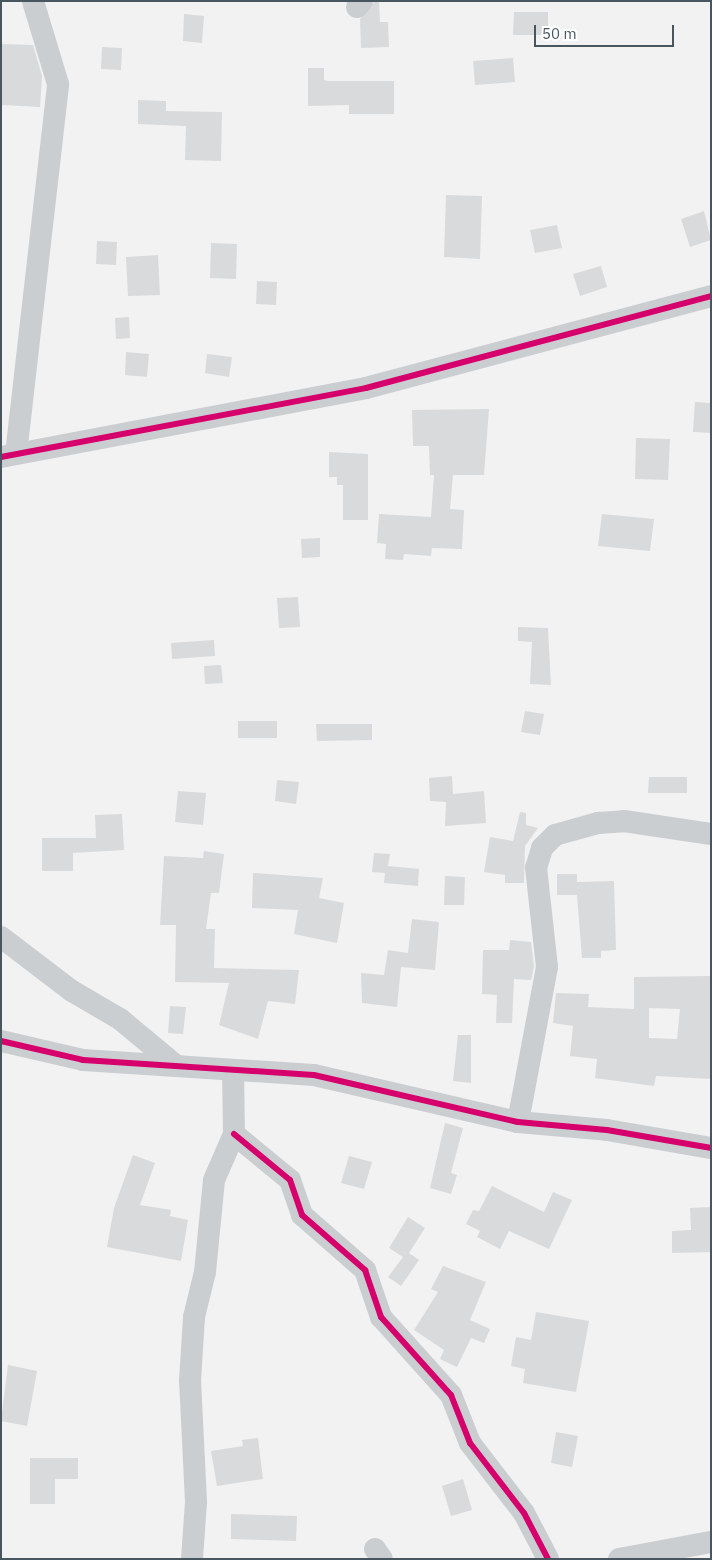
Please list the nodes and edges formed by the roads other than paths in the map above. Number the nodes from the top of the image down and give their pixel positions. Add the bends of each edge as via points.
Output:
1 (33, 1) edge
2 (711, 296) edge
3 (8, 456) edge
4 (711, 834) edge
5 (1, 937) edge
6 (1, 1041) edge
7 (174, 1064) junction
8 (233, 1071) junction
9 (518, 1122) junction
10 (234, 1134) junction
11 (711, 1148) edge
12 (711, 1542) edge
13 (192, 1559) edge
14 (548, 1559) edge
15 (619, 1559) edge

1 - 3 street via 58,84
2 - 3 street via 366,388
4 - 9 street via 624,821 598,823 555,835 542,848 536,868 547,967
5 - 7 street via 72,991 120,1019
6 - 7 street via 83,1060
7 - 8 street
8 - 9 street via 314,1075
8 - 10 street
9 - 11 street via 607,1130
10 - 13 street via 214,1180 204,1272 194,1317 190,1381 196,1502
10 - 14 street via 290,1180 302,1215 364,1270 381,1318 451,1395 470,1443 524,1513
12 - 15 street

